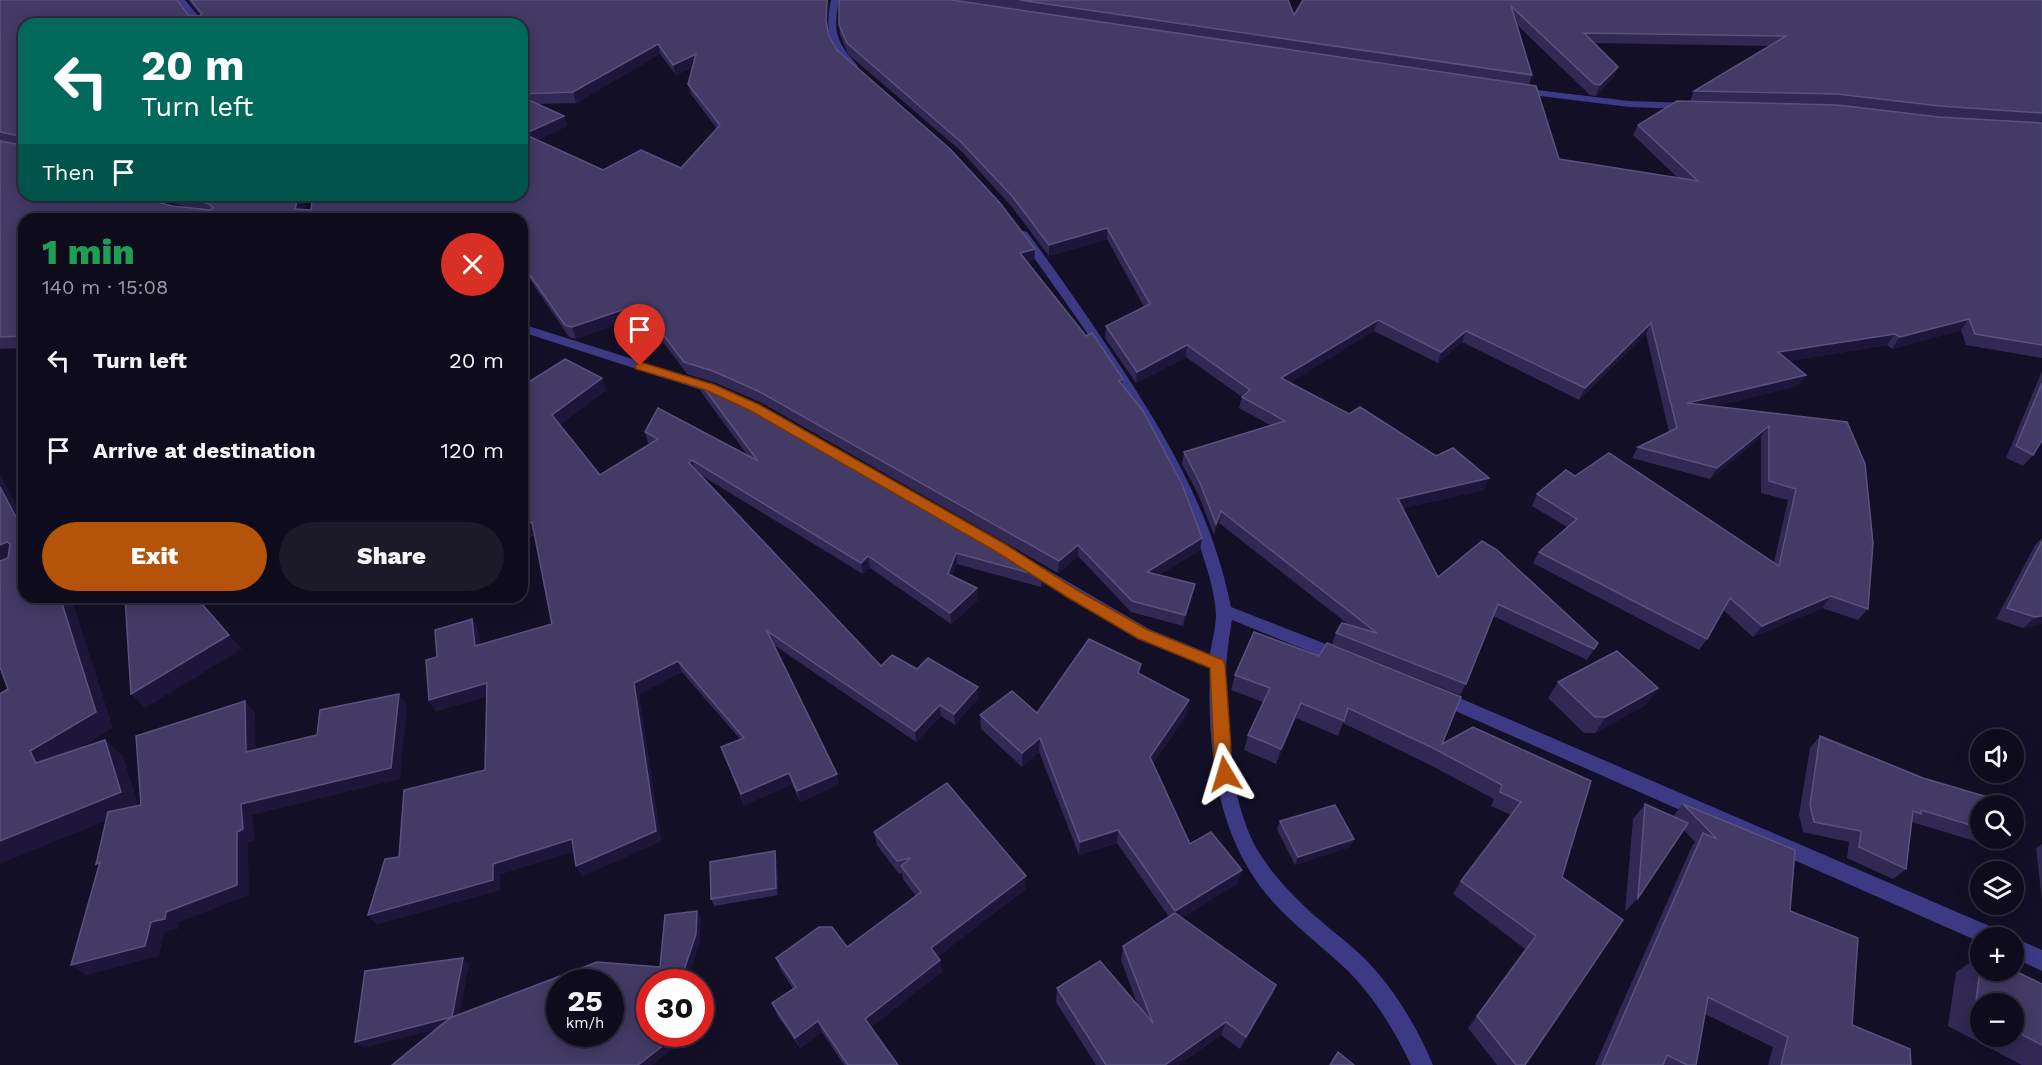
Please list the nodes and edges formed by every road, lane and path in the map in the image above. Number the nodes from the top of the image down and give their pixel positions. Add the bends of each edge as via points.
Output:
1 (181, 0) edge
2 (836, 0) edge
3 (196, 18) edge
4 (866, 80) edge
5 (1512, 90) edge
6 (1699, 106) edge
7 (1013, 220) edge
8 (528, 330) edge
9 (729, 396) edge
10 (1018, 559) edge
11 (1223, 610) junction
12 (1217, 664) junction
13 (1361, 666) edge
14 (1423, 690) edge
15 (1970, 927) edge
16 (2024, 952) edge
17 (2042, 961) edge
18 (1422, 1065) edge

1 - 3 street
2 - 4 street via 831,29 834,46
5 - 6 street via 1629,104
7 - 11 street via 1060,283 1149,418 1189,495 1215,563
8 - 9 street
10 - 12 street via 1143,634
11 - 12 street
11 - 13 street
12 - 18 street via 1222,758 1232,807 1248,851 1276,891 1359,968 1394,1014
14 - 15 street
16 - 17 street

